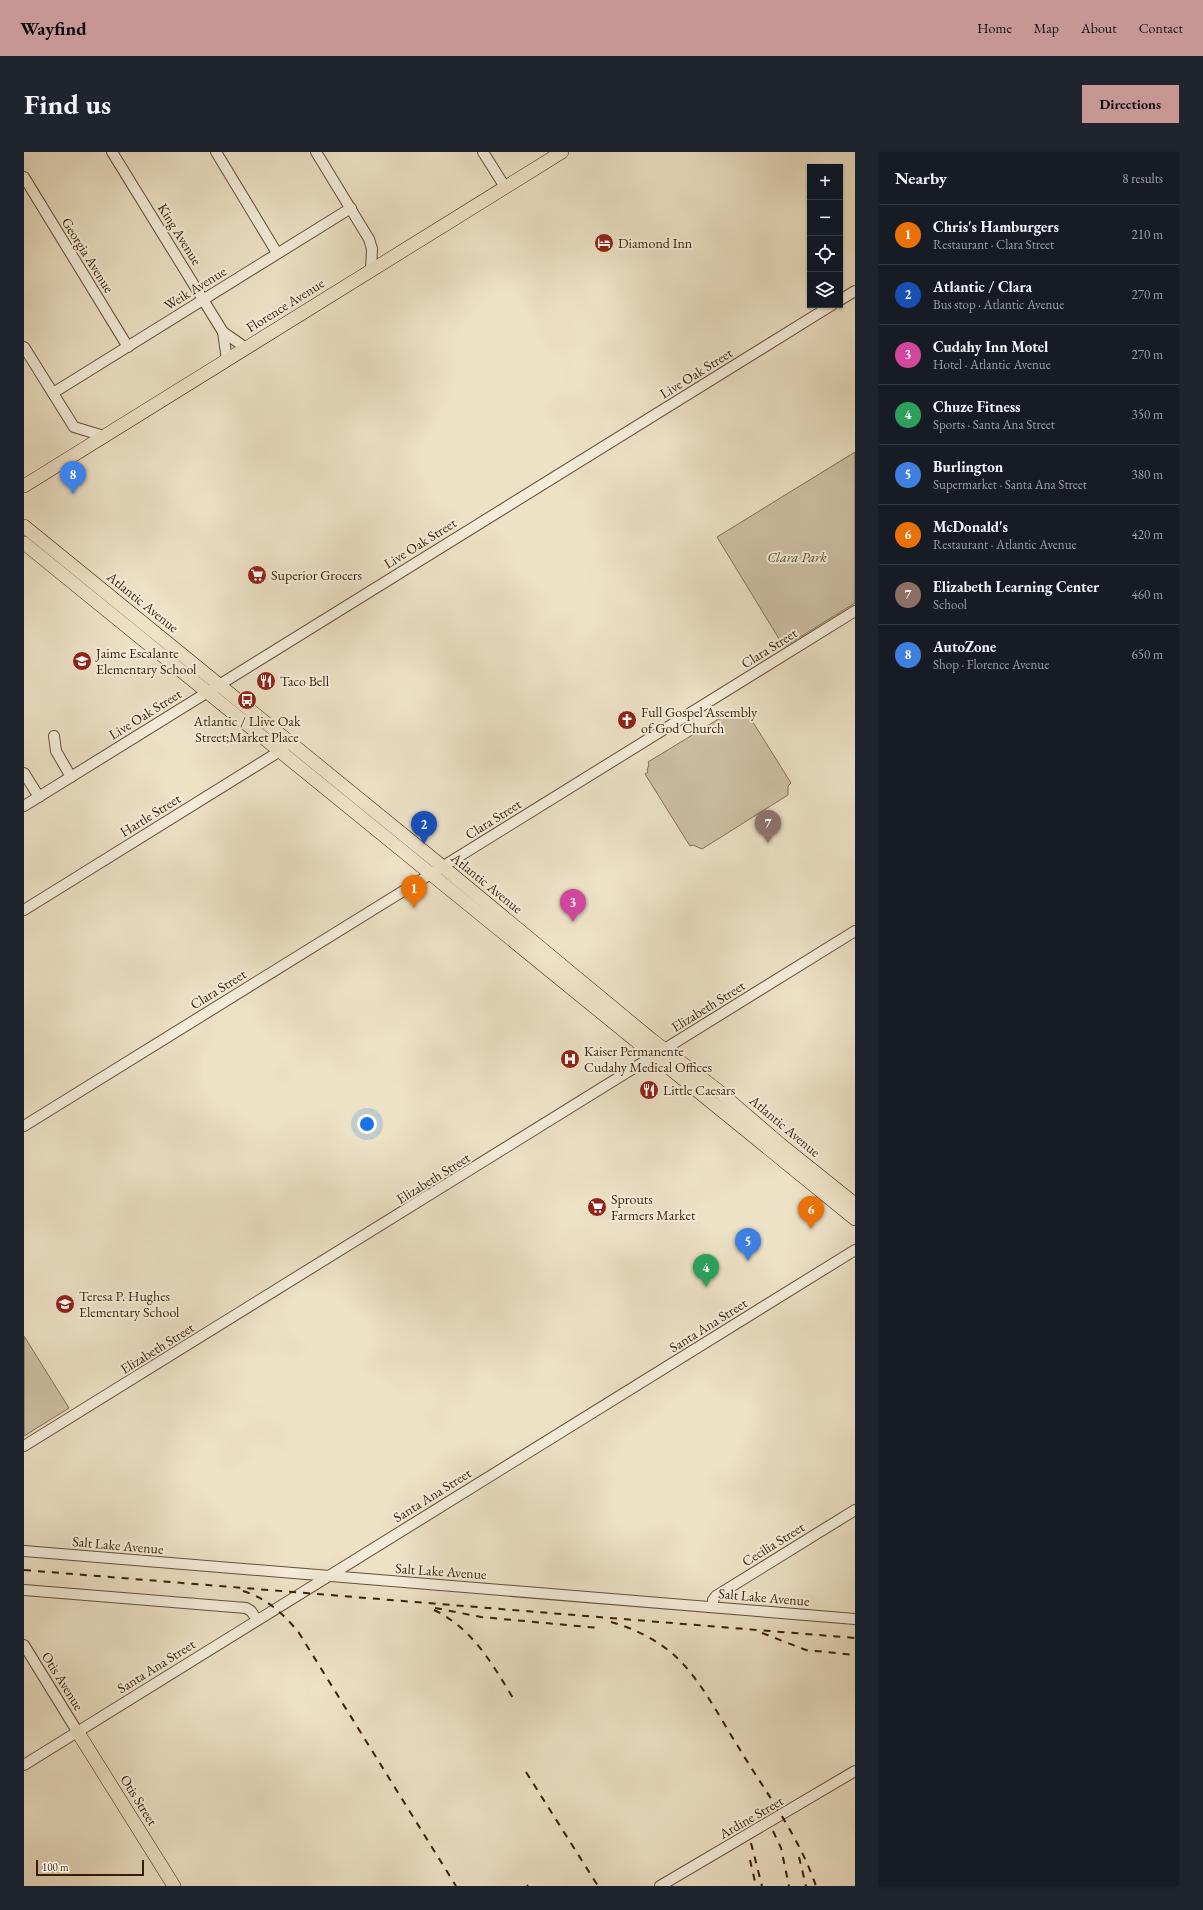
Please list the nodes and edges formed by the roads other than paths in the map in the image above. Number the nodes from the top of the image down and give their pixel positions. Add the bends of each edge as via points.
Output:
1 (112, 152) edge
2 (216, 152) edge
3 (316, 152) edge
4 (483, 152) edge
5 (562, 152) edge
6 (24, 178) edge
7 (505, 187) junction
8 (351, 208) junction
9 (277, 253) junction
10 (371, 270) junction
11 (855, 291) edge
12 (843, 298) edge
13 (204, 299) junction
14 (827, 308) edge
15 (223, 332) junction
16 (128, 346) junction
17 (24, 347) edge
18 (246, 348) junction
19 (227, 360) junction
20 (53, 393) junction
21 (104, 436) junction
22 (24, 486) edge
23 (24, 526) edge
24 (24, 543) edge
25 (855, 611) edge
26 (214, 688) junction
27 (54, 736) dead end
28 (284, 746) junction
29 (24, 773) edge
30 (71, 777) junction
31 (39, 796) junction
32 (24, 806) edge
33 (443, 866) junction
34 (430, 874) junction
35 (24, 910) edge
36 (855, 931) edge
37 (659, 1052) junction
38 (24, 1126) edge
39 (855, 1204) edge
40 (855, 1219) edge
41 (855, 1250) edge
42 (24, 1446) edge
43 (855, 1510) edge
44 (24, 1551) edge
45 (326, 1577) junction
46 (24, 1590) edge
47 (713, 1607) junction
48 (855, 1619) edge
49 (257, 1620) junction
50 (24, 1647) edge
51 (77, 1731) junction
52 (24, 1765) edge
53 (855, 1771) edge
54 (174, 1886) edge
55 (660, 1886) edge

1 - 13 street, King Avenue
2 - 9 street
3 - 8 street
4 - 7 street
5 - 7 main road, Florence Avenue
6 - 16 street, Georgia Avenue
7 - 10 main road, Florence Avenue
8 - 9 street, Weik Avenue
8 - 10 street via 369,239 372,249
9 - 13 street, Weik Avenue
10 - 18 main road, Florence Avenue
11 - 12 street
13 - 15 street, King Avenue
13 - 16 street, Weik Avenue
14 - 26 street, Live Oak Street
15 - 18 street, King Avenue
15 - 19 street, King Avenue
16 - 20 street, Weik Avenue
17 - 20 street
18 - 19 main road, Florence Avenue
19 - 21 main road, Florence Avenue
20 - 21 street via 74,426
21 - 22 main road, Florence Avenue
23 - 26 main road, Atlantic Avenue
24 - 26 main road, Atlantic Avenue
25 - 33 street, Clara Street
26 - 28 main road, Atlantic Avenue
26 - 30 street, Live Oak Street
27 - 30 street via 56,751
28 - 33 main road, Atlantic Avenue
28 - 34 main road, Atlantic Avenue
28 - 35 street, Hartle Street
29 - 31 street
30 - 31 street, Live Oak Street
31 - 32 street, Live Oak Street
33 - 34 street, Clara Street
33 - 37 main road, Atlantic Avenue
34 - 37 main road, Atlantic Avenue
34 - 38 street, Clara Street
36 - 37 street, Elizabeth Street
37 - 39 main road, Atlantic Avenue via 716,1089
37 - 40 main road, Atlantic Avenue
37 - 42 street, Elizabeth Street
41 - 45 street, Santa Ana Street
43 - 47 street, Cecilia Street via 716,1596
44 - 45 street, Salt Lake Avenue
45 - 47 street, Salt Lake Avenue
45 - 49 street, Santa Ana Street
46 - 49 street via 246,1608
47 - 48 street, Salt Lake Avenue
49 - 51 street, Santa Ana Street
50 - 51 street, Otis Avenue
51 - 52 street, Santa Ana Street
51 - 54 main road, Otis Street
53 - 55 street, Ardine Street

